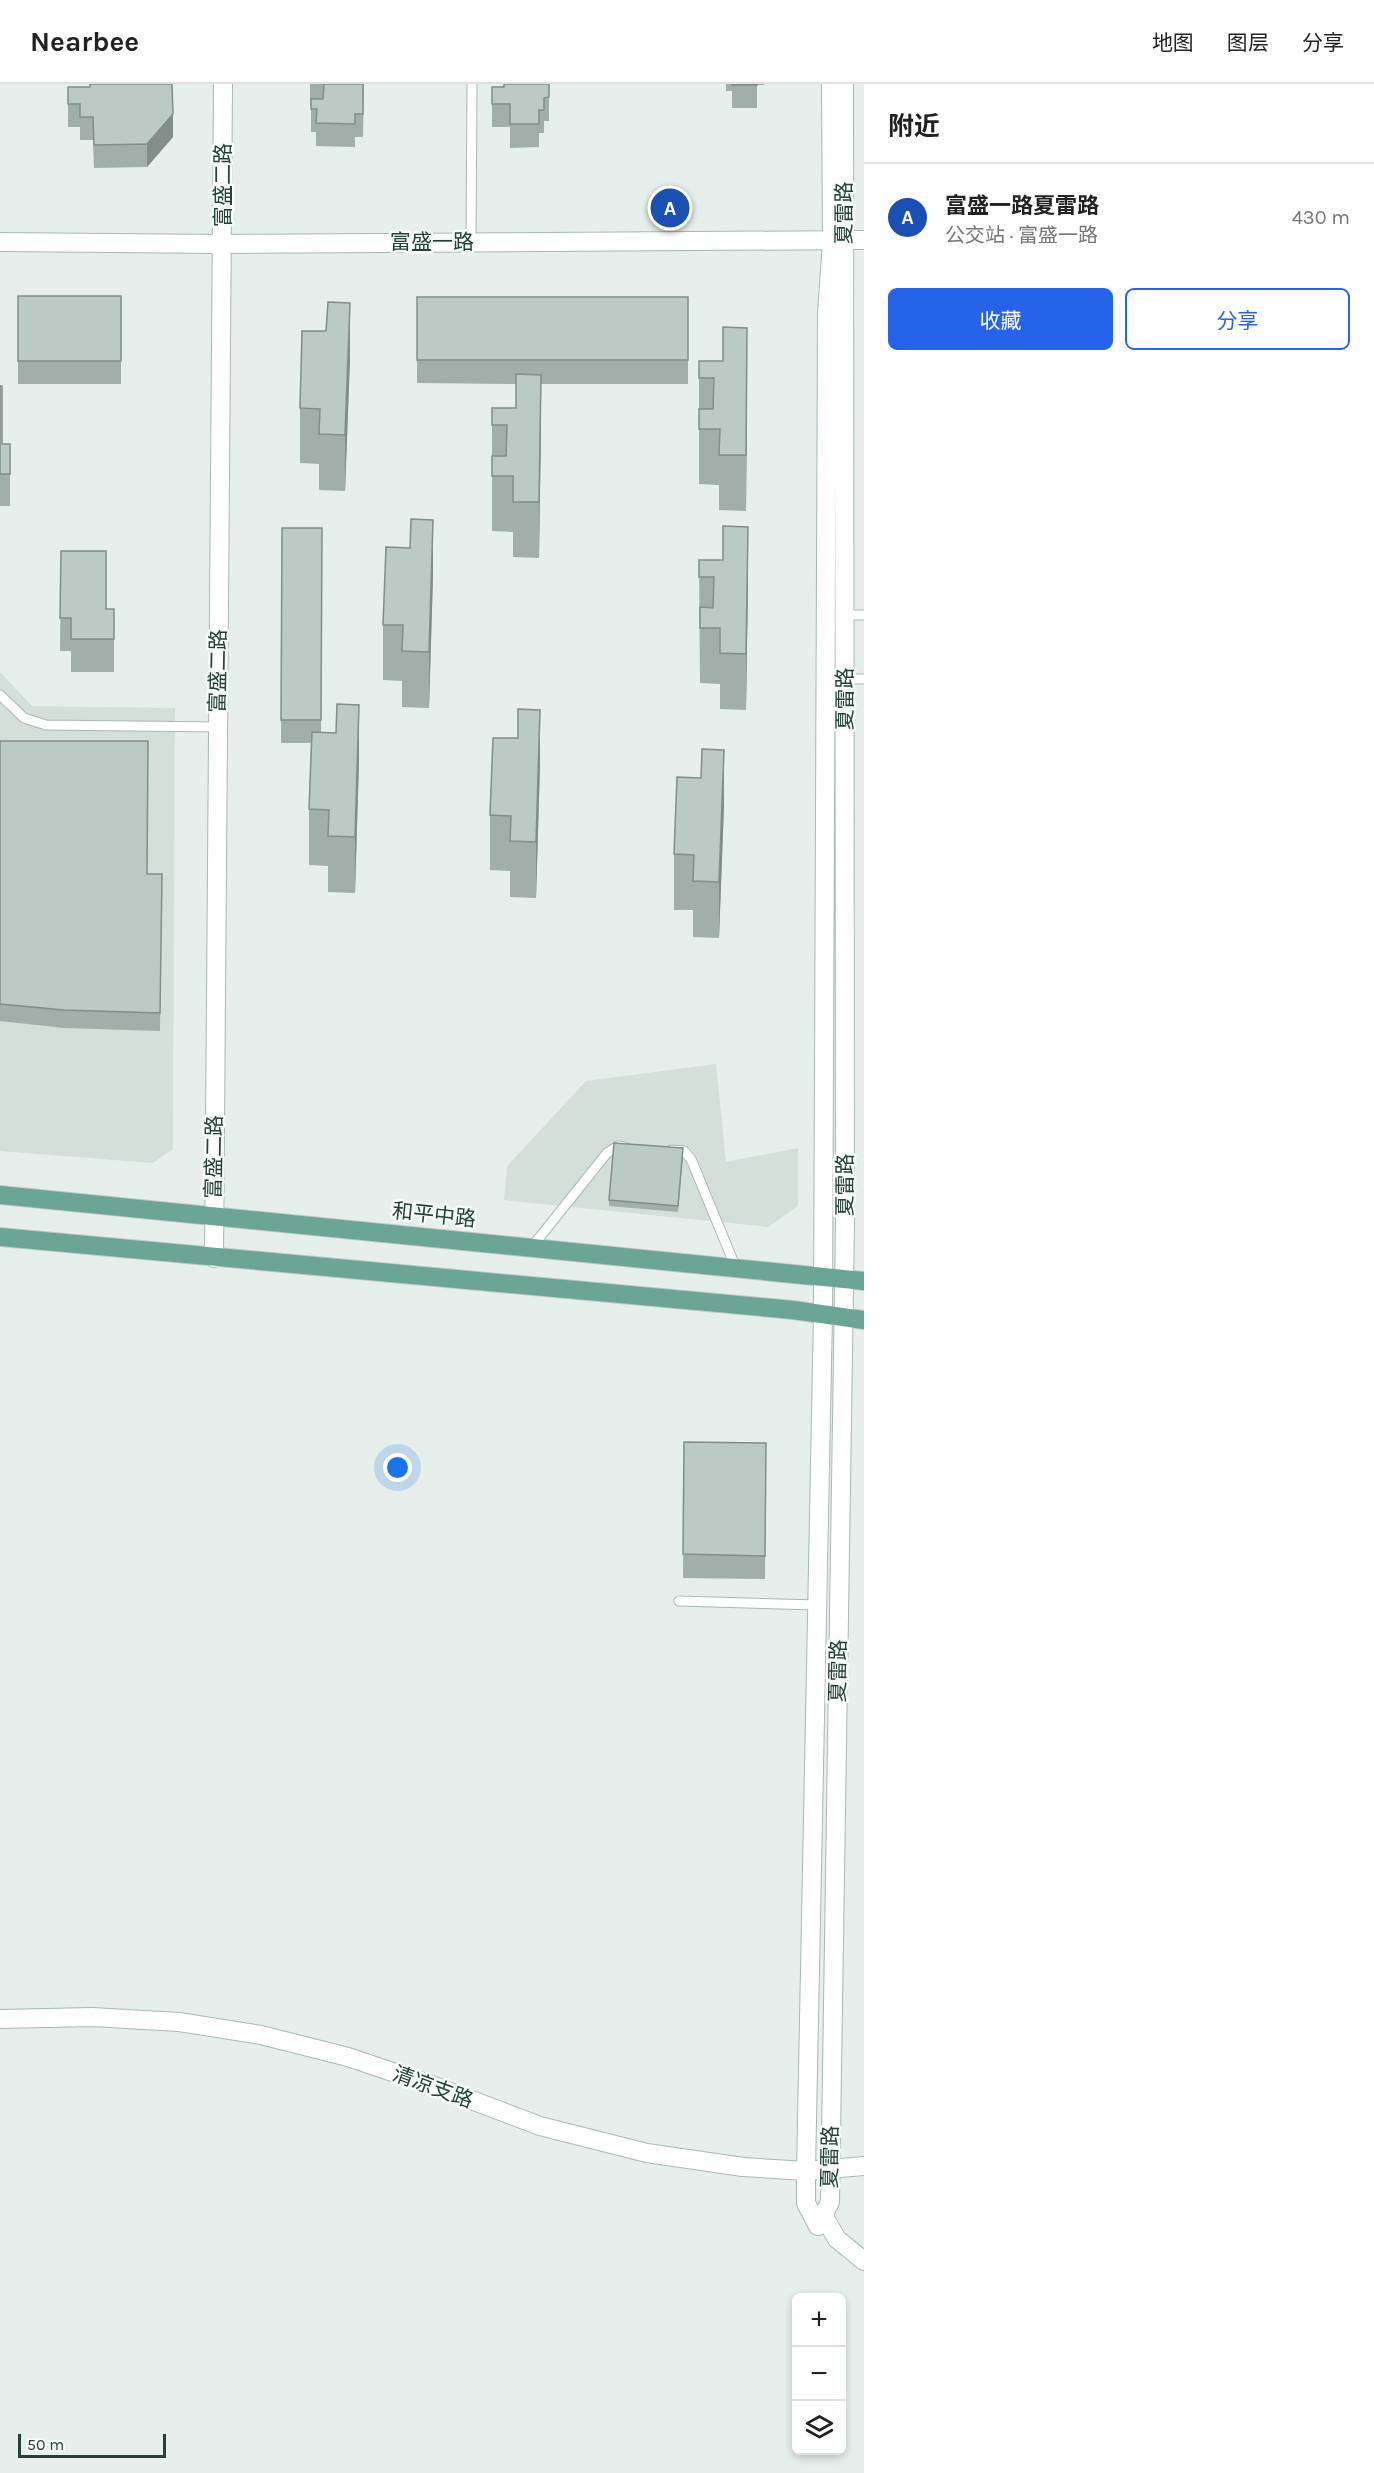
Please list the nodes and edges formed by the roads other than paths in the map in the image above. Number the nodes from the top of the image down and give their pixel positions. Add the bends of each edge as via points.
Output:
1 (223, 84) edge
2 (472, 84) edge
3 (831, 84) edge
4 (844, 84) edge
5 (864, 240) edge
6 (838, 241) junction
7 (0, 242) edge
8 (471, 242) junction
9 (222, 243) junction
10 (844, 615) junction
11 (864, 615) edge
12 (845, 679) junction
13 (864, 679) edge
14 (0, 695) edge
15 (218, 727) junction
16 (640, 1148) edge
17 (662, 1149) edge
18 (0, 1195) edge
19 (213, 1216) junction
20 (0, 1237) edge
21 (531, 1248) junction
22 (214, 1258) junction
23 (736, 1268) junction
24 (824, 1276) junction
25 (844, 1279) junction
26 (864, 1281) edge
27 (823, 1314) junction
28 (844, 1318) junction
29 (864, 1320) edge
30 (679, 1601) dead end
31 (817, 1605) junction
32 (0, 2019) edge
33 (864, 2166) edge
34 (830, 2169) junction
35 (806, 2171) junction
36 (823, 2215) junction
37 (864, 2261) edge

1 - 9 street, 富盛二路
2 - 8 lane
3 - 6 street, 夏雷路
4 - 6 street, 夏雷路
5 - 6 street, 富盛一路
6 - 8 street, 富盛一路
6 - 10 street, 夏雷路
6 - 24 street, 夏雷路 via 827,313
7 - 9 street, 富盛一路
8 - 9 street, 富盛一路
9 - 15 street, 富盛二路
10 - 11 lane
10 - 12 street, 夏雷路
12 - 13 lane
12 - 25 street, 夏雷路
14 - 15 lane via 24,718 46,724
15 - 19 street, 富盛二路
16 - 21 lane via 618,1146 607,1153
17 - 23 lane via 684,1151 692,1159
18 - 19 main road, 和平中路
19 - 21 main road, 和平中路
19 - 22 street, 富盛二路
20 - 22 main road
21 - 23 main road, 和平中路
22 - 27 main road
23 - 24 main road, 和平中路
24 - 25 main road, 和平中路
24 - 27 street, 夏雷路
25 - 26 main road, 和平中路
25 - 28 street, 夏雷路
27 - 28 main road
27 - 31 street, 夏雷路
28 - 29 main road
28 - 34 street, 夏雷路
30 - 31 lane
31 - 35 street, 夏雷路
32 - 35 street, 清凉支路 via 92,2017 179,2022 261,2035 348,2057 540,2126 647,2153 743,2167
33 - 34 street, 清凉支路
34 - 35 street, 清凉支路
34 - 36 street, 夏雷路 via 830,2202
35 - 36 street, 夏雷路 via 806,2203 818,2226
36 - 37 street via 837,2239

